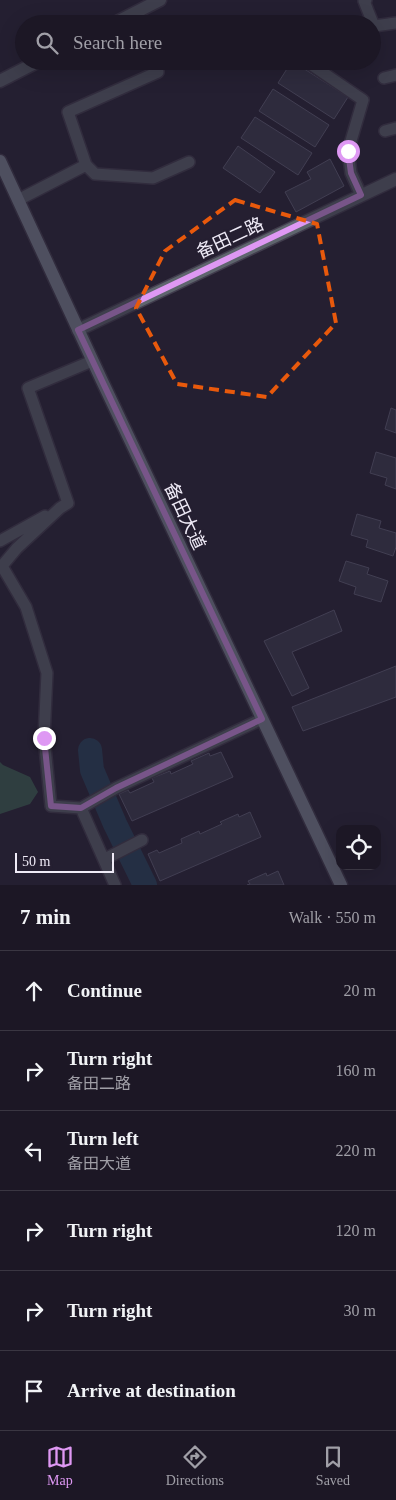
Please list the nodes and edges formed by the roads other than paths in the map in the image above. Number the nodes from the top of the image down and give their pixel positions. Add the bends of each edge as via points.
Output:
1 (160, 0) edge
2 (366, 0) edge
3 (131, 15) edge
4 (370, 15) edge
5 (396, 22) edge
6 (381, 25) edge
7 (21, 70) edge
8 (319, 70) edge
9 (158, 72) dead end
10 (396, 75) edge
11 (384, 78) dead end
12 (0, 81) edge
13 (0, 161) edge
14 (189, 162) dead end
15 (86, 165) junction
16 (396, 179) edge
17 (361, 195) junction
18 (18, 200) junction
19 (78, 330) junction
20 (92, 361) junction
21 (60, 508) junction
22 (0, 541) edge
23 (262, 719) junction
24 (81, 808) junction
25 (142, 840) dead end
26 (105, 859) junction
27 (115, 885) edge
28 (341, 885) edge

1 - 3 street
2 - 4 street
5 - 6 street
7 - 12 street
8 - 17 street via 363,100 348,151 351,173
9 - 15 street via 68,112
10 - 11 street
13 - 18 main road, 备田大道
14 - 15 street via 153,178 95,174
15 - 18 street
16 - 17 street, 备田二路
17 - 19 street, 备田二路
18 - 19 main road, 备田大道
19 - 20 main road, 备田大道
20 - 21 street via 28,388 68,503
20 - 23 main road, 备田大道
21 - 22 street
21 - 24 street via 2,566 26,607 47,673 44,738 51,806
23 - 24 street via 116,788
23 - 28 main road, 备田大道
24 - 26 street
25 - 26 street
26 - 27 street

